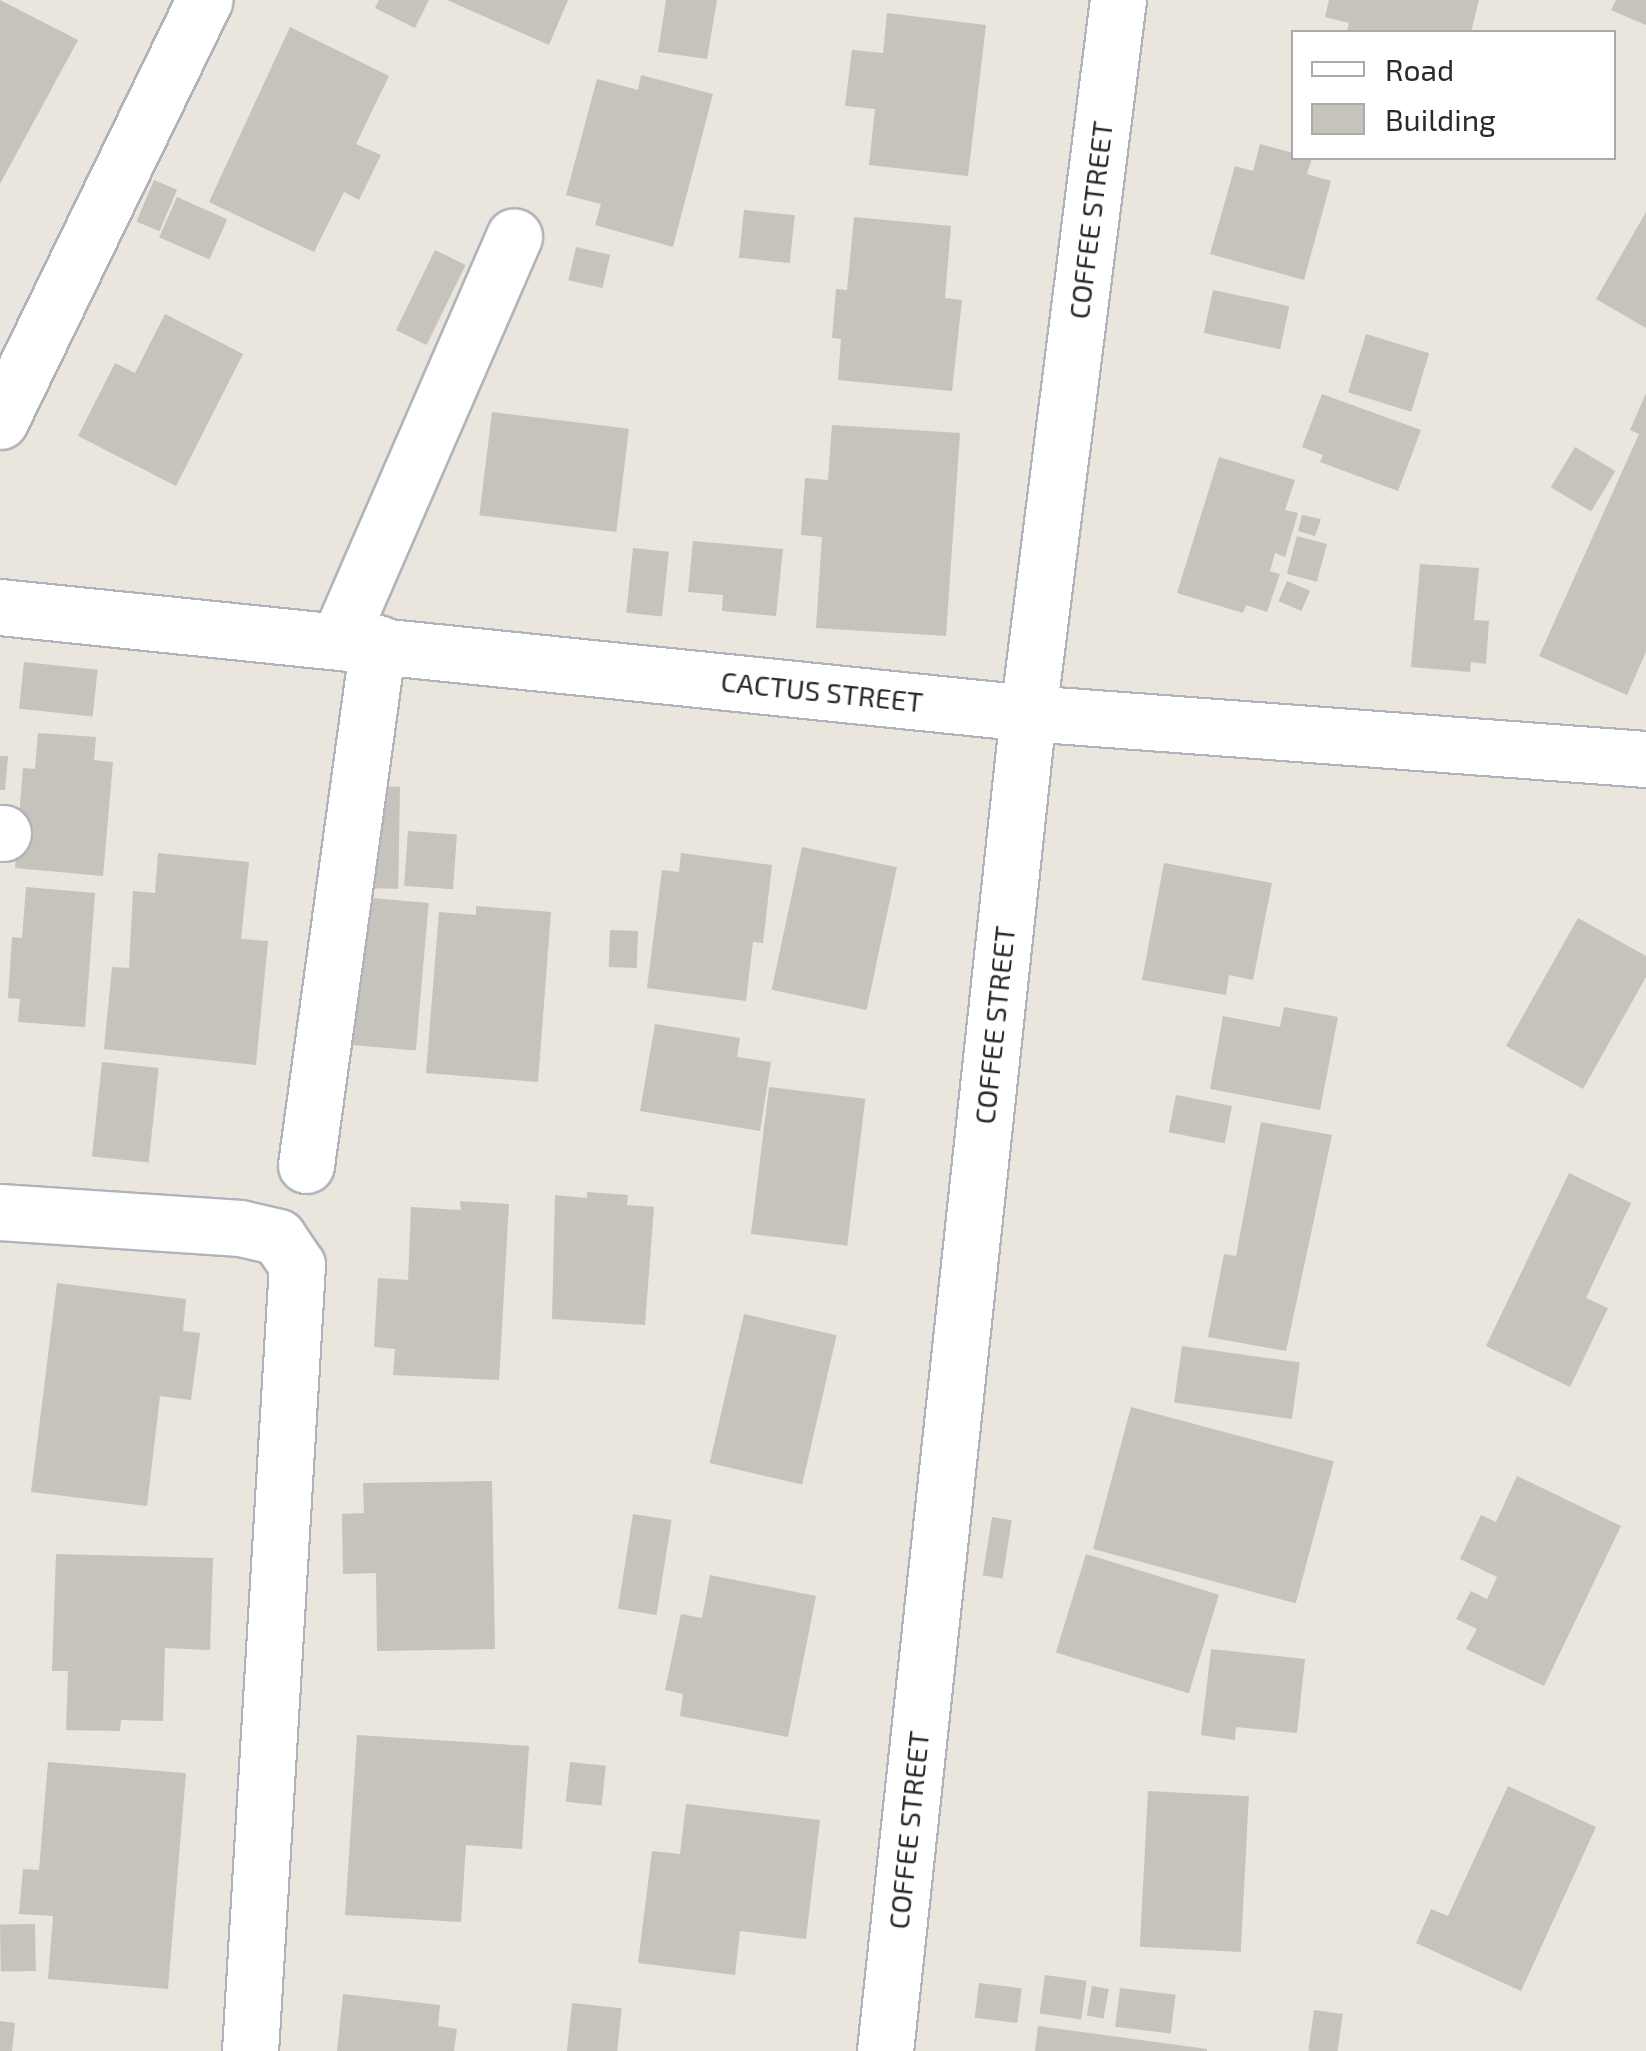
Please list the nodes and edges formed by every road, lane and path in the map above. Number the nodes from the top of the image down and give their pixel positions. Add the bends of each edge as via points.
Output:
1 (204, 0) edge
2 (1118, 0) edge
3 (514, 236) dead end
4 (0, 422) edge
5 (0, 607) edge
6 (359, 641) junction
7 (1028, 714) junction
8 (1646, 759) edge
9 (306, 1165) dead end
10 (0, 1212) edge
11 (250, 2051) edge
12 (885, 2051) edge

1 - 4 street
2 - 7 street, COFFEE STREET
3 - 6 street
5 - 6 street, CACTUS STREET
6 - 7 street, CACTUS STREET
6 - 9 street
7 - 8 street, CACTUS STREET
7 - 12 street, COFFEE STREET
10 - 11 street via 240,1228 278,1236 297,1265

